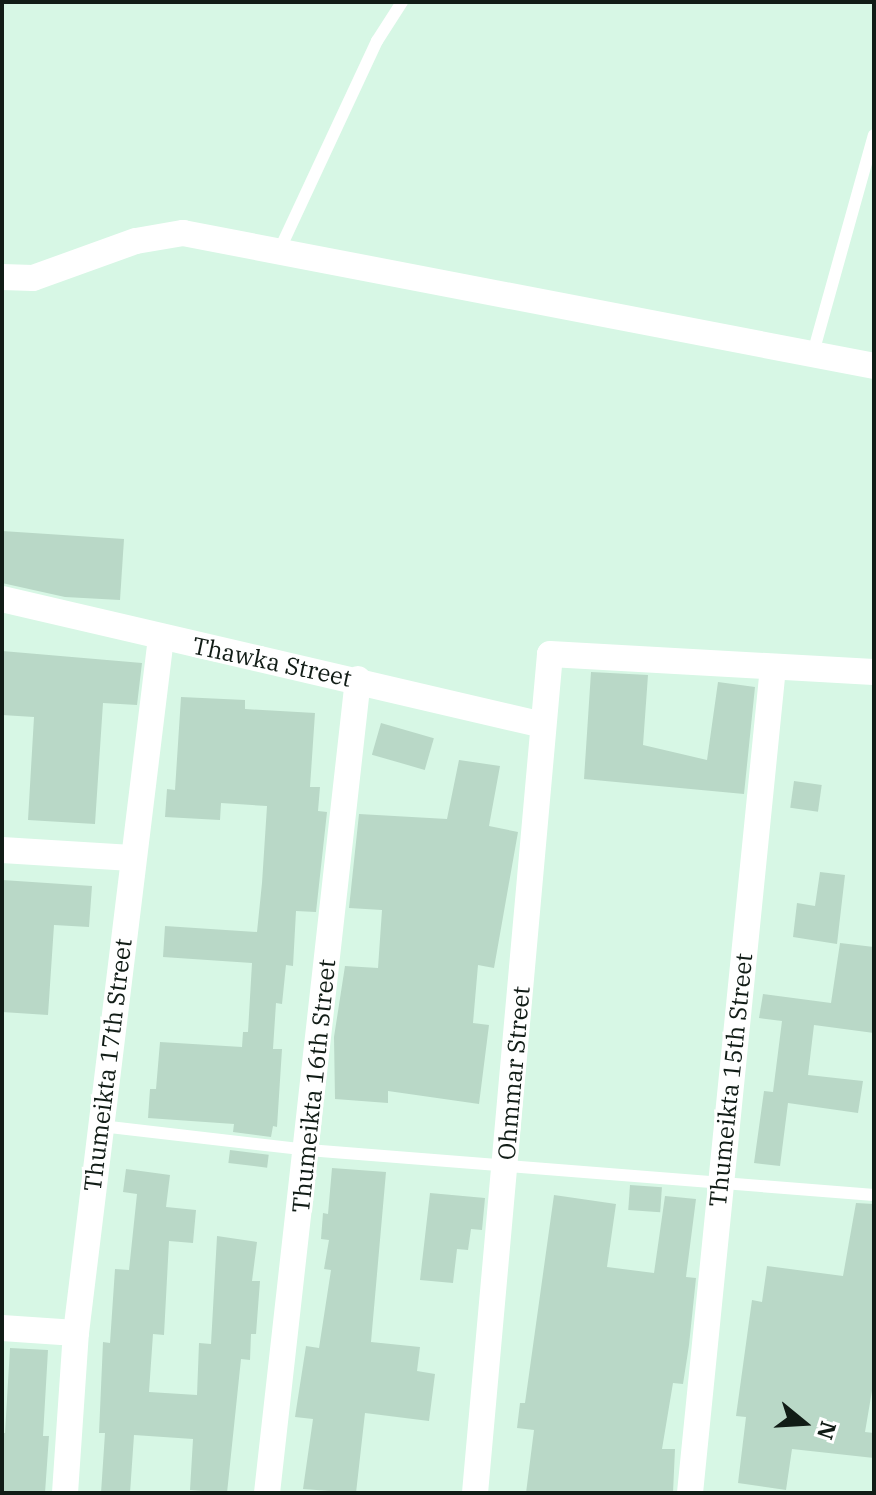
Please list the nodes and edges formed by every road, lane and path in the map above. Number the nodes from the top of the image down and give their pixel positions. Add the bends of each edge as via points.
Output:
1 (402, 2) edge
2 (874, 135) edge
3 (870, 164) edge
4 (279, 251) junction
5 (2, 277) edge
6 (813, 353) junction
7 (874, 366) edge
8 (2, 599) edge
9 (161, 638) junction
10 (773, 667) junction
11 (874, 672) edge
12 (358, 679) junction
13 (543, 725) junction
14 (2, 850) edge
15 (132, 858) junction
16 (101, 1126) junction
17 (308, 1150) junction
18 (507, 1165) junction
19 (721, 1183) junction
20 (874, 1195) edge
21 (2, 1328) edge
22 (76, 1333) junction
23 (65, 1493) edge
24 (267, 1493) edge
25 (475, 1493) edge
26 (690, 1493) edge

1 - 4 lane via 377,41
2 - 3 lane
3 - 6 lane
4 - 5 street via 183,233 136,241 33,278
4 - 6 street
6 - 7 street
8 - 9 street, Thawka Street
9 - 12 street, Thawka Street
9 - 15 street, Thumeikta 17th Street
10 - 11 street
10 - 13 street, Ohmmar Street via 550,654
10 - 19 street, Thumeikta 15th Street
12 - 13 street, Thawka Street
12 - 17 street, Thumeikta 16th Street
13 - 18 street, Ohmmar Street
14 - 15 street
15 - 16 street, Thumeikta 17th Street
16 - 17 lane
16 - 22 street, Thumeikta 17th Street
17 - 18 lane
17 - 24 street, Thumeikta 16th Street
18 - 19 lane
18 - 25 street, Ohmmar Street
19 - 20 lane
19 - 26 street, Thumeikta 15th Street
21 - 22 street
22 - 23 street, Thumeikta 17th Street

